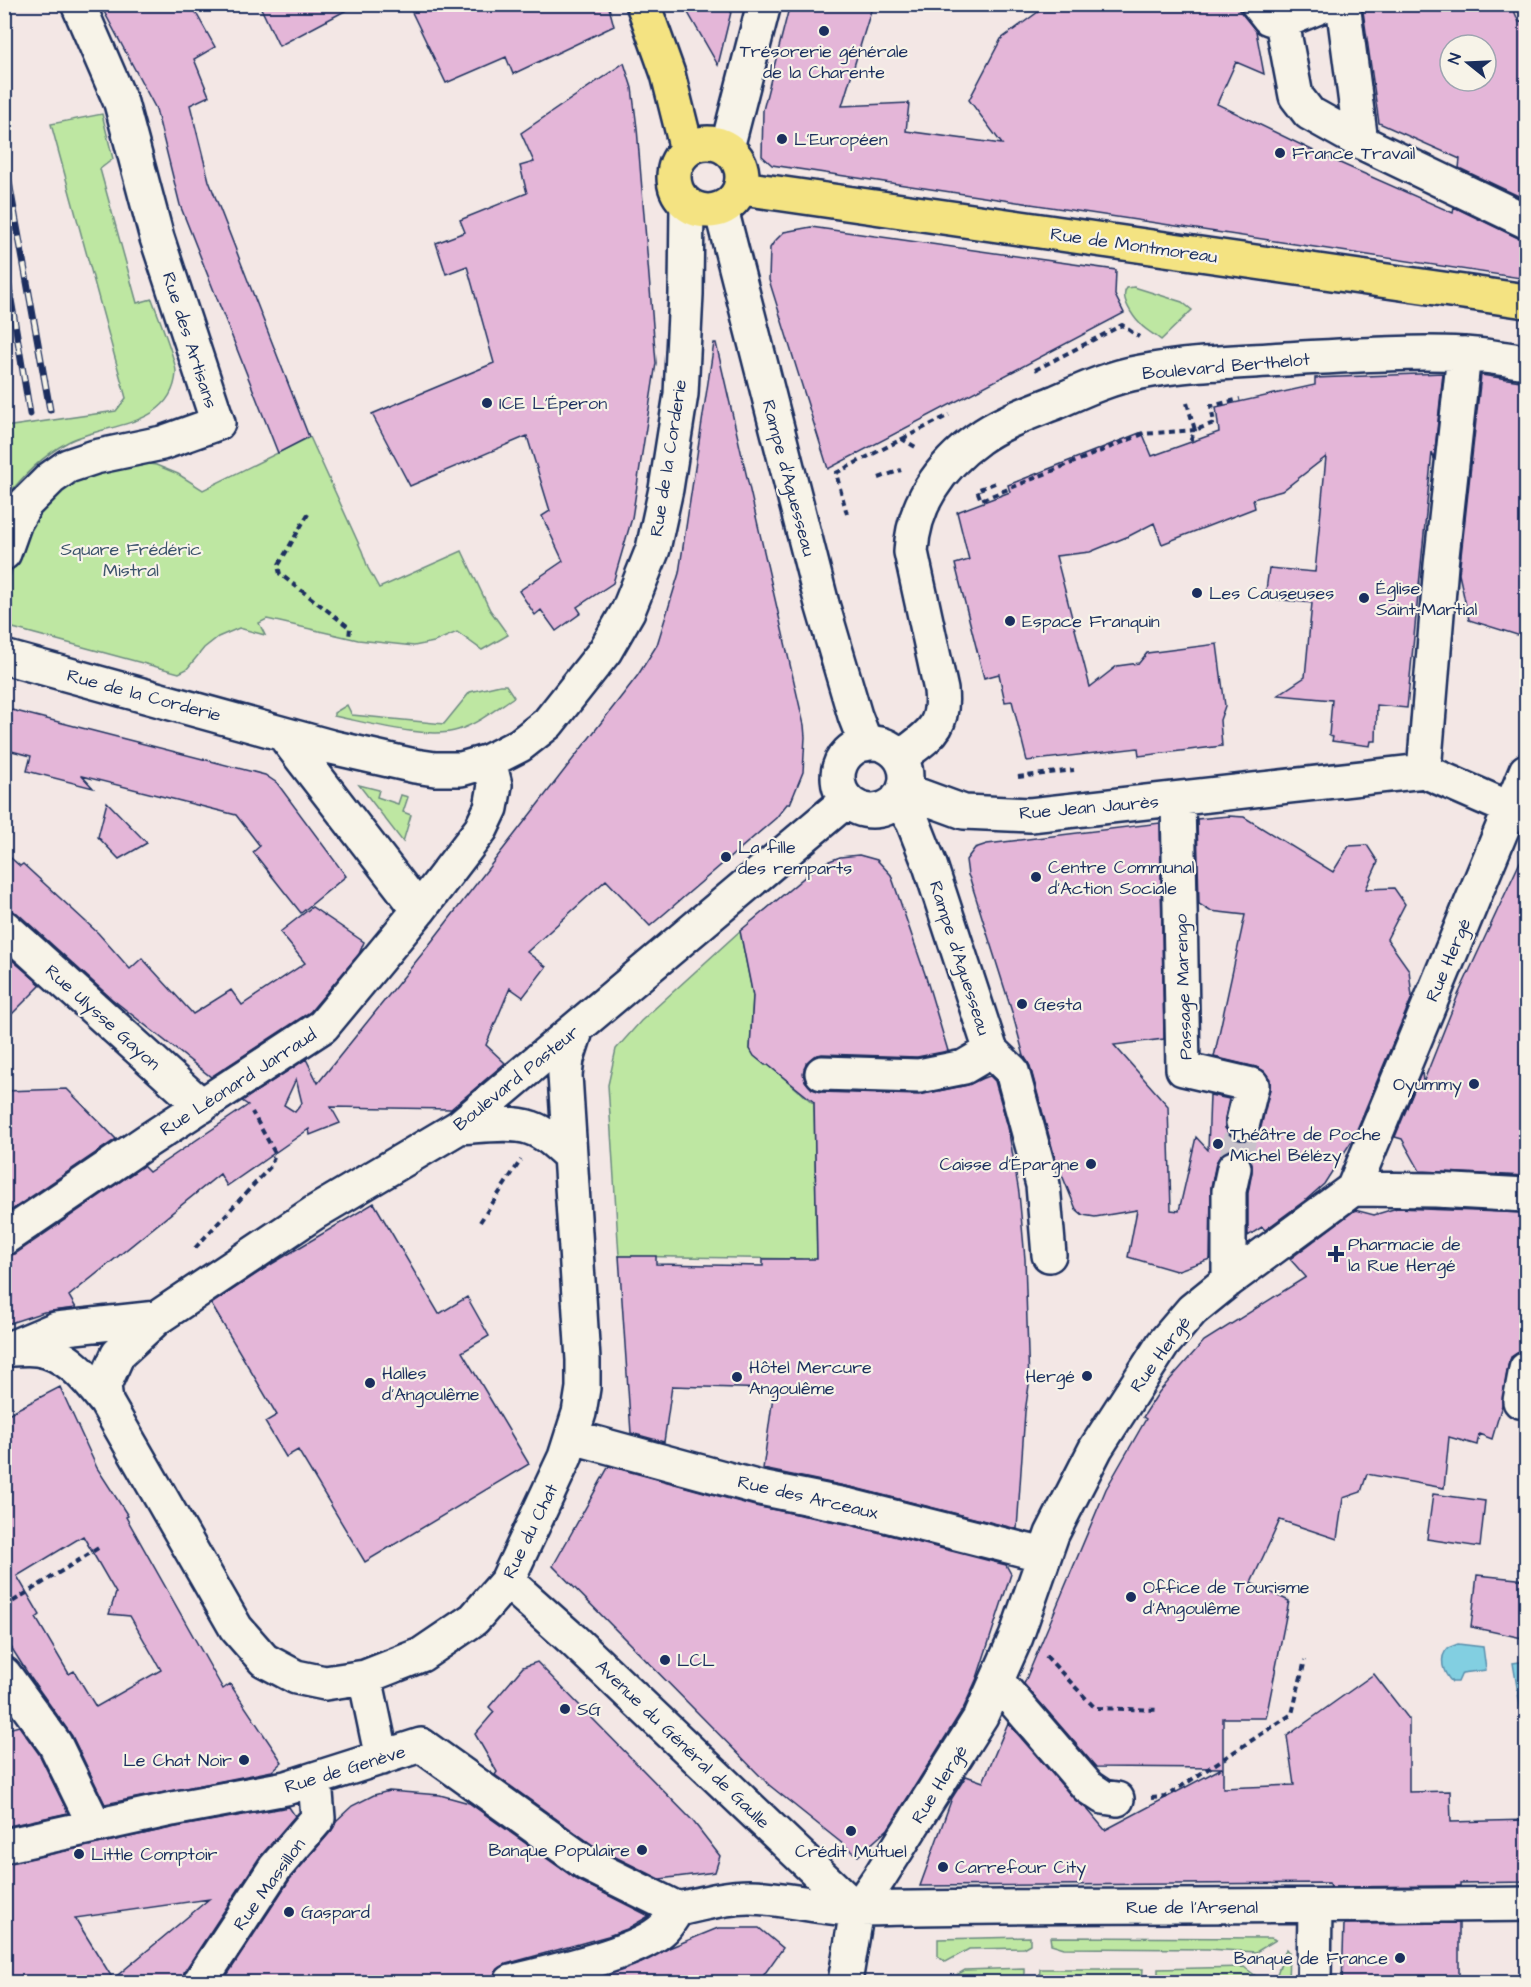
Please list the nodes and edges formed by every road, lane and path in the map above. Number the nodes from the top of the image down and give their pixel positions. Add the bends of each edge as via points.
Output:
1 (78, 4) edge
2 (643, 4) edge
3 (764, 4) edge
4 (1326, 4) edge
5 (1343, 4) edge
6 (1270, 14) edge
7 (1360, 142) junction
8 (727, 148) junction
9 (687, 150) junction
10 (731, 199) junction
11 (687, 204) junction
12 (1527, 221) edge
13 (1527, 301) edge
14 (1464, 354) junction
15 (1527, 362) edge
16 (1243, 398) dead end
17 (1187, 403) dead end
18 (1195, 430) junction
19 (1190, 442) dead end
20 (927, 454) dead end
21 (995, 483) dead end
22 (308, 514) dead end
23 (847, 514) dead end
24 (4, 553) edge
25 (349, 638) dead end
26 (4, 657) edge
27 (284, 734) junction
28 (866, 744) junction
29 (900, 758) junction
30 (489, 761) junction
31 (1074, 770) dead end
32 (1424, 771) junction
33 (1527, 771) edge
34 (1016, 777) dead end
35 (901, 794) junction
36 (1178, 799) junction
37 (847, 800) junction
38 (1511, 809) junction
39 (419, 910) junction
40 (4, 927) edge
41 (576, 1031) junction
42 (991, 1051) junction
43 (822, 1073) dead end
44 (235, 1084) junction
45 (202, 1106) junction
46 (1243, 1122) tunnel mouth
47 (459, 1127) junction
48 (527, 1152) dead end
49 (570, 1156) junction
50 (1234, 1167) tunnel mouth
51 (1353, 1189) junction
52 (1527, 1195) edge
53 (480, 1222) dead end
54 (4, 1238) edge
55 (192, 1251) dead end
56 (1049, 1255) dead end
57 (1229, 1280) junction
58 (157, 1318) junction
59 (7, 1350) edge
60 (1527, 1369) edge
61 (1520, 1401) dead end
62 (106, 1402) junction
63 (573, 1437) junction
64 (100, 1547) dead end
65 (1044, 1555) junction
66 (507, 1581) junction
67 (4, 1607) edge
68 (1016, 1637) junction
69 (1305, 1660) dead end
70 (4, 1674) edge
71 (365, 1677) junction
72 (997, 1680) junction
73 (1160, 1710) dead end
74 (382, 1758) junction
75 (315, 1780) junction
76 (1117, 1799) joint
77 (95, 1826) junction
78 (4, 1846) edge
79 (1527, 1904) edge
80 (1315, 1907) junction
81 (678, 1910) junction
82 (857, 1910) junction
83 (200, 1983) edge
84 (511, 1983) edge
85 (844, 1983) edge
86 (1314, 1983) edge

1 - 24 street, Rue des Artisans via 121,104 157,238 218,423 162,443 68,466 26,503
2 - 9 main road via 668,74
3 - 8 street
4 - 6 street
5 - 7 street
6 - 7 street via 1296,96 1309,113
7 - 12 street
8 - 9 main road via 702,143
8 - 10 main road via 741,166
9 - 11 main road via 675,167 674,177 680,197
10 - 11 main road via 703,211
10 - 13 main road, Rue de Montmoreau
10 - 28 street, Rampe d'Aguesseau via 822,604
11 - 30 street, Rue de la Corderie via 681,394 653,549 628,611 573,694 548,723 520,745
14 - 15 street, Boulevard Berthelot
14 - 29 street, Boulevard Berthelot via 1308,358 1141,372 1102,382 979,438 935,480 912,534 911,552 943,708 933,732
14 - 32 street
16 - 18 path via 1210,406 1214,423
17 - 18 path
18 - 19 path
18 - 21 path via 1143,434 981,500 977,490
20 - 23 path via 902,439 836,473
22 - 25 path via 278,566 280,574 350,628
26 - 27 street, Rue de la Corderie
27 - 30 street, Rue de la Corderie via 414,766 461,769
27 - 39 street
28 - 29 street via 888,747
28 - 37 street via 848,754 839,771
29 - 35 street via 906,779
30 - 39 street, Rue Léonard Jarraud via 495,785 491,808 481,829
31 - 34 path
32 - 36 street, Rue Jean Jaurès
32 - 38 street
33 - 38 street, Rue Hergé
35 - 36 street, Rue Jean Jaurès via 964,812 1019,814
35 - 37 street via 891,805 873,811
35 - 42 street, Rampe d'Aguesseau via 930,865
36 - 46 street, Passage Marengo via 1184,1069 1252,1085
37 - 41 street, Boulevard Pasteur
38 - 51 street, Rue Hergé
39 - 44 street, Rue Léonard Jarraud via 323,1026
40 - 45 street, Rue Ulysse Gayon
41 - 47 street, Boulevard Pasteur
41 - 49 street, Rue du Chat via 566,1075
42 - 43 street via 964,1067 919,1076
42 - 56 street, Rampe d'Aguesseau via 1012,1071 1043,1185
44 - 45 street, Rue Léonard Jarraud
44 - 55 path via 275,1153 271,1166
45 - 54 street, Rue Léonard Jarraud
47 - 49 street via 530,1127
47 - 58 street, Boulevard Pasteur via 314,1213
48 - 53 path
49 - 63 street, Rue du Chat via 583,1360 583,1388
50 - 57 street via 1229,1191
51 - 52 street
51 - 57 street, Rue Hergé
57 - 65 street, Rue Hergé via 1192,1310 1163,1344 1096,1448
58 - 59 street, Boulevard Pasteur via 56,1329
58 - 62 street, Boulevard Pasteur via 118,1354 104,1385
59 - 62 street, Boulevard Pasteur via 39,1349 54,1354 79,1370
60 - 61 street
62 - 71 street, Rue du Chat via 236,1628 264,1660 296,1677 326,1683
63 - 65 street, Rue des Arceaux via 760,1488 850,1506
63 - 66 street, Rue du Chat
64 - 67 path
65 - 68 street, Rue Hergé
66 - 71 street, Rue du Chat via 474,1619 421,1655
66 - 82 street, Avenue du Général de Gaulle
68 - 72 street, Rue Hergé
68 - 73 path via 1038,1647 1095,1708
69 - 76 path via 1292,1714 1165,1797
70 - 77 street via 55,1744
71 - 74 street
72 - 76 street via 1088,1787 1103,1797
72 - 82 street, Rue Hergé via 981,1716
74 - 75 street, Rue de Genève
74 - 81 street, Rue de Genève via 421,1745 587,1864
75 - 77 street, Rue de Genève
75 - 83 street, Rue Massillon via 318,1818 275,1868
77 - 78 street, Rue de Genève
79 - 80 street, Rue de l'Arsenal
80 - 82 street, Rue de l'Arsenal
80 - 86 street
81 - 82 street, Rue de l'Arsenal via 727,1898 750,1897
81 - 84 street via 644,1942
82 - 85 street

